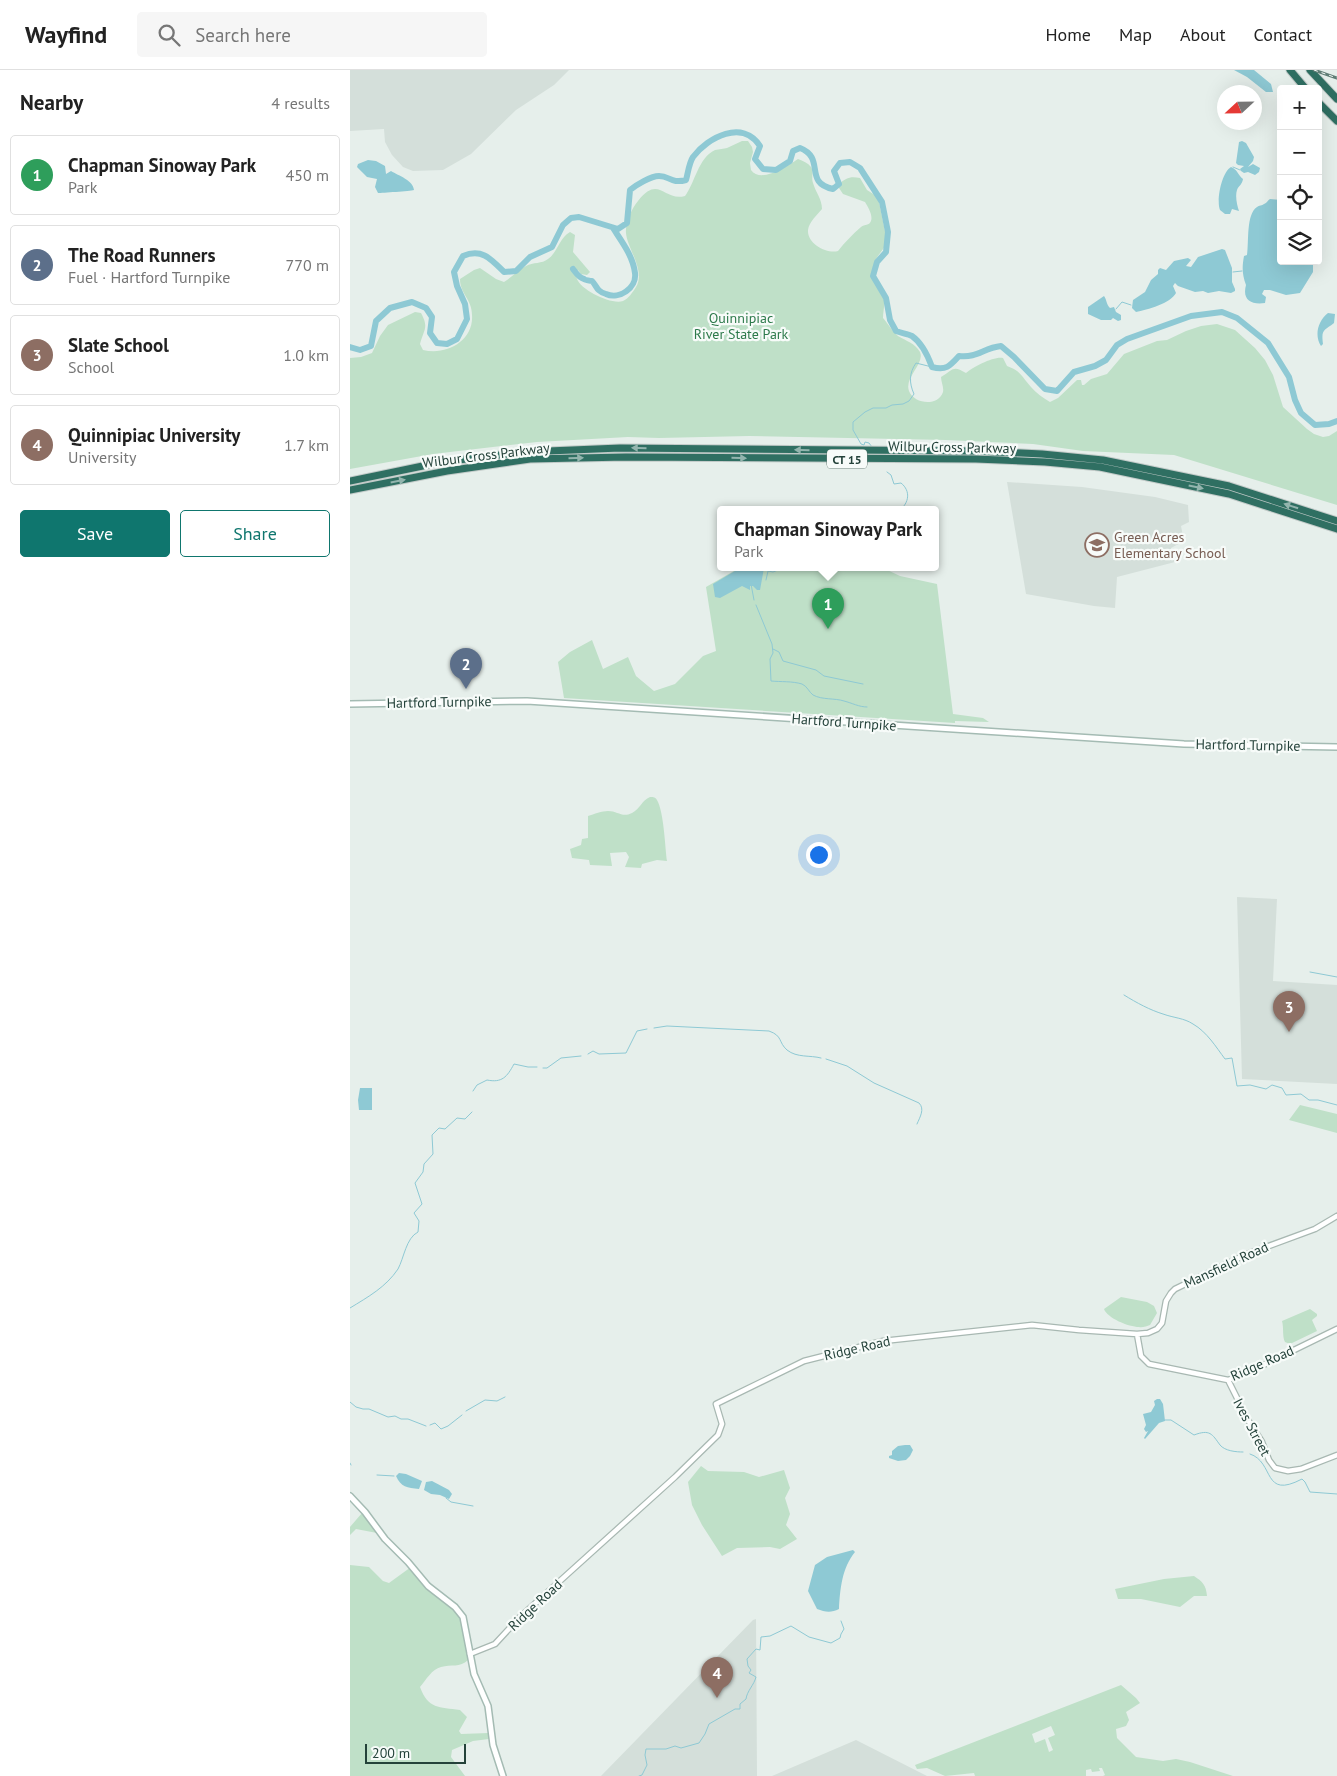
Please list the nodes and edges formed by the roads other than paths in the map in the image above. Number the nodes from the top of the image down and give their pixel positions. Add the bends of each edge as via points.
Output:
1 (1310, 70) edge
2 (1290, 71) edge
3 (1302, 85) edge
4 (1337, 98) edge
5 (1322, 106) edge
6 (1337, 121) edge
7 (350, 481) edge
8 (350, 490) edge
9 (1337, 521) edge
10 (1337, 529) edge
11 (350, 704) edge
12 (1337, 747) edge
13 (1337, 1216) edge
14 (1337, 1328) edge
15 (1137, 1334) junction
16 (1228, 1380) junction
17 (1337, 1456) edge
18 (350, 1496) edge
19 (470, 1654) junction
20 (502, 1776) edge

1 - 4 highway
2 - 3 highway
5 - 6 highway
9 -> 7 highway, Wilbur Cross Parkway / CT 15 via 1229,486 1103,460 973,451 620,448 524,452 442,462
8 -> 10 highway, Wilbur Cross Parkway / CT 15 via 530,459 976,459 1100,467 1228,494
11 - 12 main road, Hartford Turnpike via 527,700 1184,744
13 - 15 street, Mansfield Road via 1314,1229 1255,1250 1181,1286 1168,1298 1159,1327
14 - 16 street, Ridge Road
15 - 16 street, Ridge Road via 1141,1356 1149,1364
15 - 19 street, Ridge Road via 1025,1325 872,1342 796,1365 716,1404 722,1424 714,1439 520,1617 498,1641
16 - 17 street, Ives Street via 1275,1468 1301,1469
18 - 19 main road via 428,1586 462,1614
19 - 20 main road via 476,1680 488,1706 493,1745

